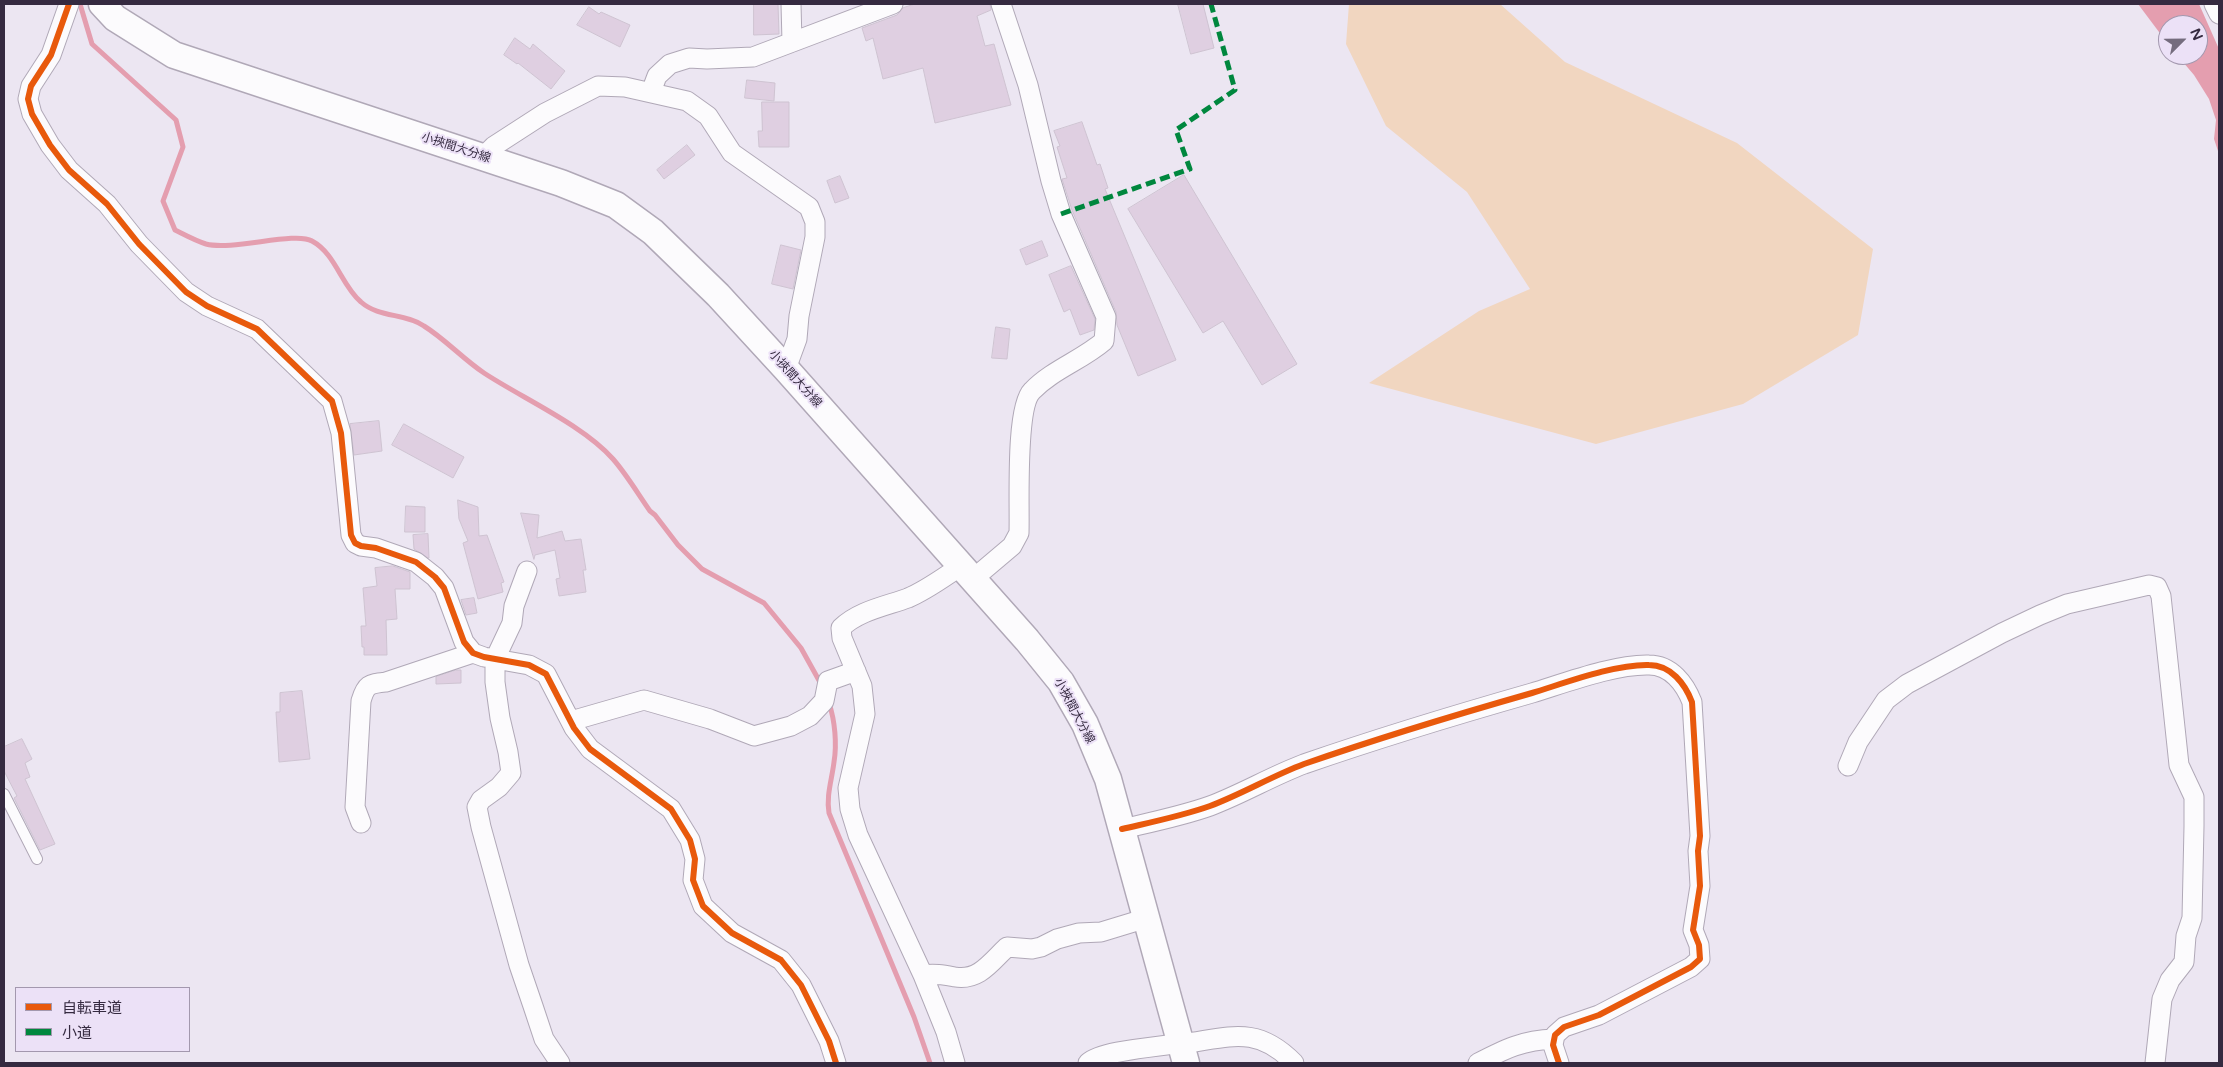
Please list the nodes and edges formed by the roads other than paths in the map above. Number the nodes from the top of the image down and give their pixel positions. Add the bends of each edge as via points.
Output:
1 (69, 4) edge
2 (102, 4) edge
3 (791, 4) edge
4 (893, 4) edge
5 (1001, 4) edge
6 (2214, 4) edge
7 (2219, 14) edge
8 (792, 42) junction
9 (652, 92) junction
10 (483, 157) junction
11 (786, 369) junction
12 (527, 572) dead end
13 (967, 573) junction
14 (472, 653) junction
15 (495, 659) junction
16 (856, 671) junction
17 (571, 722) junction
18 (1848, 766) dead end
19 (4, 794) edge
20 (361, 823) dead end
21 (1122, 829) junction
22 (37, 859) dead end
23 (1147, 918) junction
24 (923, 975) junction
25 (1554, 1038) junction
26 (1183, 1050) edge
27 (560, 1063) edge
28 (836, 1063) edge
29 (955, 1063) edge
30 (1088, 1063) edge
31 (1294, 1063) edge
32 (1478, 1063) edge
33 (1559, 1063) edge
34 (2155, 1063) edge

1 - 14 street via 51,55 31,86 28,99 44,136 69,170 107,204 139,244 186,292 207,306 257,329 332,401 341,433 355,543 416,562 436,577 444,588 464,642
2 - 10 main road, 小挾間大分線 via 115,18 174,55
3 - 8 street
4 - 8 street
5 - 13 street via 1028,85 1061,214 1106,317 1104,341 1030,392 1022,411 1019,533 1012,546
6 - 7 street
8 - 9 street via 753,57 689,58 670,64 657,76
9 - 10 street via 598,86 545,113 494,146
9 - 11 street via 687,101 708,116 732,154 809,207 815,222 815,237 796,339
10 - 11 main road, 小挾間大分線 via 616,205 653,232
11 - 13 main road, 小挾間大分線
12 - 15 street via 514,606 512,623
13 - 16 street via 848,621 841,628 842,638
13 - 21 main road, 小挾間大分線 via 1061,682 1085,724 1108,779
14 - 15 street
14 - 20 street via 371,684 365,689 360,702 355,807
15 - 17 street via 530,665 546,674
15 - 27 street via 495,682 510,773 477,807 519,965 544,1039
16 - 17 street via 828,681 824,701 810,716 791,726 754,736 702,716 644,700
16 - 24 street via 862,686 865,714 848,788 850,809 858,836
17 - 28 street via 590,749 671,809 690,840 695,859 693,880 703,906 732,933 780,960 802,985
18 - 34 street via 1858,742 1886,700 1933,669 2067,604 2149,585 2157,587 2161,596 2179,765 2194,797 2194,826 2192,918 2186,936 2184,962 2170,980 2162,999
19 - 22 lane
21 - 23 main road, 小挾間大分線
21 - 25 street via 1211,806 1302,765 1392,734 1614,669 1650,664 1672,672 1692,702 1700,836 1699,894 1693,930 1700,959 1599,1015 1564,1027
23 - 24 street via 1100,932 1057,939 1032,949 1007,947 973,977
23 - 26 main road, 小挾間大分線
24 - 29 street
25 - 32 street via 1511,1046
25 - 33 street
26 - 30 street via 1112,1054 1093,1058
26 - 31 street via 1244,1036 1262,1039 1281,1049

